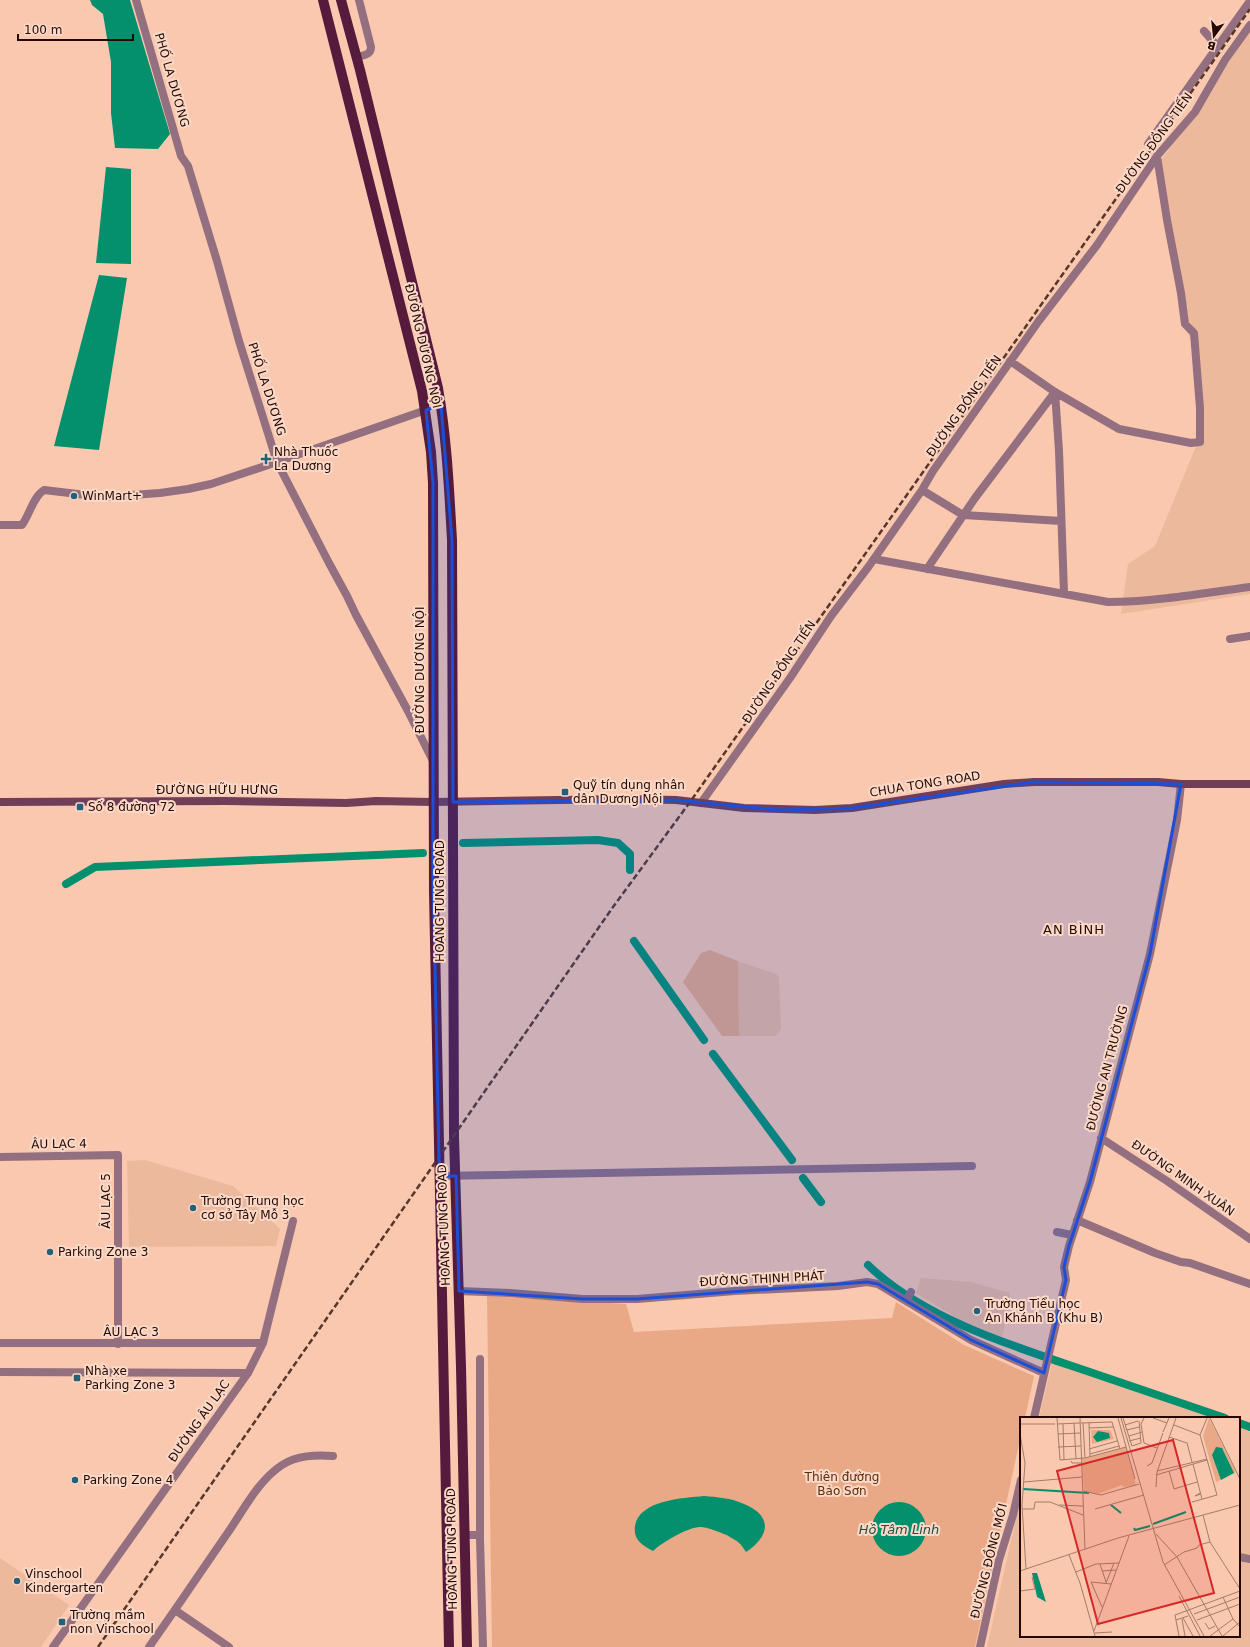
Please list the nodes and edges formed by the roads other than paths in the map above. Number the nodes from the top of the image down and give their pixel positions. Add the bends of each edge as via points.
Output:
1 (136, 0) edge
2 (323, 0) edge
3 (340, 0) edge
4 (359, 0) edge
5 (1250, 1) edge
6 (1250, 25) edge
7 (1204, 31) dead end
8 (1218, 47) junction
9 (356, 57) junction
10 (1148, 144) dead end
11 (1157, 156) junction
12 (1010, 361) junction
13 (1055, 392) junction
14 (441, 405) junction
15 (426, 410) junction
16 (277, 462) junction
17 (922, 490) junction
18 (963, 515) junction
19 (1061, 521) junction
20 (0, 524) edge
21 (874, 559) junction
22 (927, 569) junction
23 (1250, 587) edge
24 (1064, 593) junction
25 (1250, 636) edge
26 (1230, 639) dead end
27 (434, 762) junction
28 (1181, 784) junction
29 (1250, 784) edge
30 (0, 802) edge
31 (433, 802) junction
32 (453, 802) junction
33 (701, 803) junction
34 (1102, 1138) junction
35 (118, 1155) joint
36 (0, 1157) edge
37 (972, 1166) dead end
38 (440, 1176) junction
39 (456, 1176) junction
40 (1077, 1220) junction
41 (293, 1222) dead end
42 (1057, 1232) dead end
43 (1072, 1236) junction
44 (1250, 1239) edge
45 (1250, 1284) edge
46 (459, 1291) junction
47 (0, 1343) edge
48 (263, 1343) junction
49 (118, 1344) junction
50 (480, 1360) dead end
51 (461, 1362) junction
52 (442, 1364) junction
53 (1045, 1369) junction
54 (0, 1372) edge
55 (248, 1373) junction
56 (1034, 1417) edge
57 (333, 1456) dead end
58 (1020, 1489) edge
59 (464, 1514) junction
60 (1017, 1515) edge
61 (446, 1516) junction
62 (465, 1535) junction
63 (480, 1535) junction
64 (1240, 1556) edge
65 (1250, 1559) edge
66 (175, 1610) junction
67 (53, 1647) edge
68 (148, 1647) edge
69 (229, 1647) edge
70 (449, 1647) edge
71 (467, 1647) edge
72 (483, 1647) edge
73 (980, 1647) edge

1 - 16 street, PHỐ LA DƯƠNG via 181,156 188,166
2 - 15 main road, ĐƯỜNG DƯƠNG NỘI
3 - 9 main road, ĐƯỜNG DƯƠNG NỘI
4 - 9 street via 371,51 369,54
5 - 8 street
6 - 11 street, ĐƯỜNG ĐỒNG TIẾN via 1225,60 1195,112
7 - 8 street
8 - 10 street
9 - 14 main road, ĐƯỜNG DƯƠNG NỘI
11 - 12 street, ĐƯỜNG ĐỒNG TIẾN via 1097,245
11 - 13 street via 1185,324 1194,333 1200,442 1191,443 1119,429
12 - 13 street
12 - 17 street, ĐƯỜNG ĐỒNG TIẾN
13 - 18 street
13 - 19 street
14 - 15 main road
14 - 32 main road, ĐƯỜNG DƯƠNG NỘI via 448,460 452,540
15 - 16 street
15 - 27 main road, ĐƯỜNG DƯƠNG NỘI via 433,482
16 - 20 street via 211,484 160,493 104,497 44,490 39,493 22,525
16 - 27 street, PHỐ LA DƯƠNG
17 - 18 street
17 - 21 street, ĐƯỜNG ĐỒNG TIẾN
18 - 19 street
18 - 22 street
19 - 24 street
21 - 22 street
21 - 33 street, ĐƯỜNG ĐỒNG TIẾN via 831,616
22 - 24 street
23 - 24 street via 1119,602
25 - 26 street
27 - 31 main road, ĐƯỜNG DƯƠNG NỘI
28 - 29 main road, CHUA TONG ROAD
28 - 33 main road, CHUA TONG ROAD via 1004,784 852,808 815,810 744,808
28 - 34 street, ĐƯỜNG AN TRƯỜNG via 1150,954
30 - 31 main road, ĐƯỜNG HỮU HƯNG
31 - 32 main road, ĐƯỜNG HỮU HƯNG
31 - 38 main road, HOANG TUNG ROAD
32 - 33 main road, CHUA TONG ROAD via 626,799
32 - 39 main road, HOANG TUNG ROAD
34 - 40 street, ĐƯỜNG AN TRƯỜNG
34 - 44 street, ĐƯỜNG MINH XUÂN
35 - 36 street, ÂU LẠC 4
35 - 49 street, ÂU LẠC 5
37 - 39 street
38 - 39 street
38 - 52 main road, HOANG TUNG ROAD
39 - 46 main road, HOANG TUNG ROAD
40 - 43 street, ĐƯỜNG AN TRƯỜNG
40 - 45 street via 1155,1253
41 - 48 street, ĐƯỜNG ÂU LẠC
42 - 43 street
43 - 53 street, ĐƯỜNG AN TRƯỜNG via 1064,1267 1066,1280
46 - 51 main road, HOANG TUNG ROAD
46 - 53 street, ĐƯỜNG THỊNH PHÁT via 582,1300 637,1299 867,1282 908,1296 971,1340
47 - 49 street, ÂU LẠC 3
48 - 49 street, ÂU LẠC 3
48 - 55 street, ĐƯỜNG ÂU LẠC
50 - 63 street
51 - 52 main road
51 - 59 main road, HOANG TUNG ROAD
52 - 61 main road, HOANG TUNG ROAD
53 - 56 street
54 - 55 street
55 - 67 street, ĐƯỜNG ÂU LẠC
57 - 66 street via 299,1457 273,1471
58 - 60 street, ĐƯỜNG ĐỒNG MỚI
59 - 61 main road
59 - 62 main road, HOANG TUNG ROAD
60 - 73 street, ĐƯỜNG ĐỒNG MỚI via 999,1560
61 - 70 main road, HOANG TUNG ROAD
62 - 63 street
62 - 71 main road, HOANG TUNG ROAD
63 - 72 street
64 - 65 street
66 - 68 street
66 - 69 street

